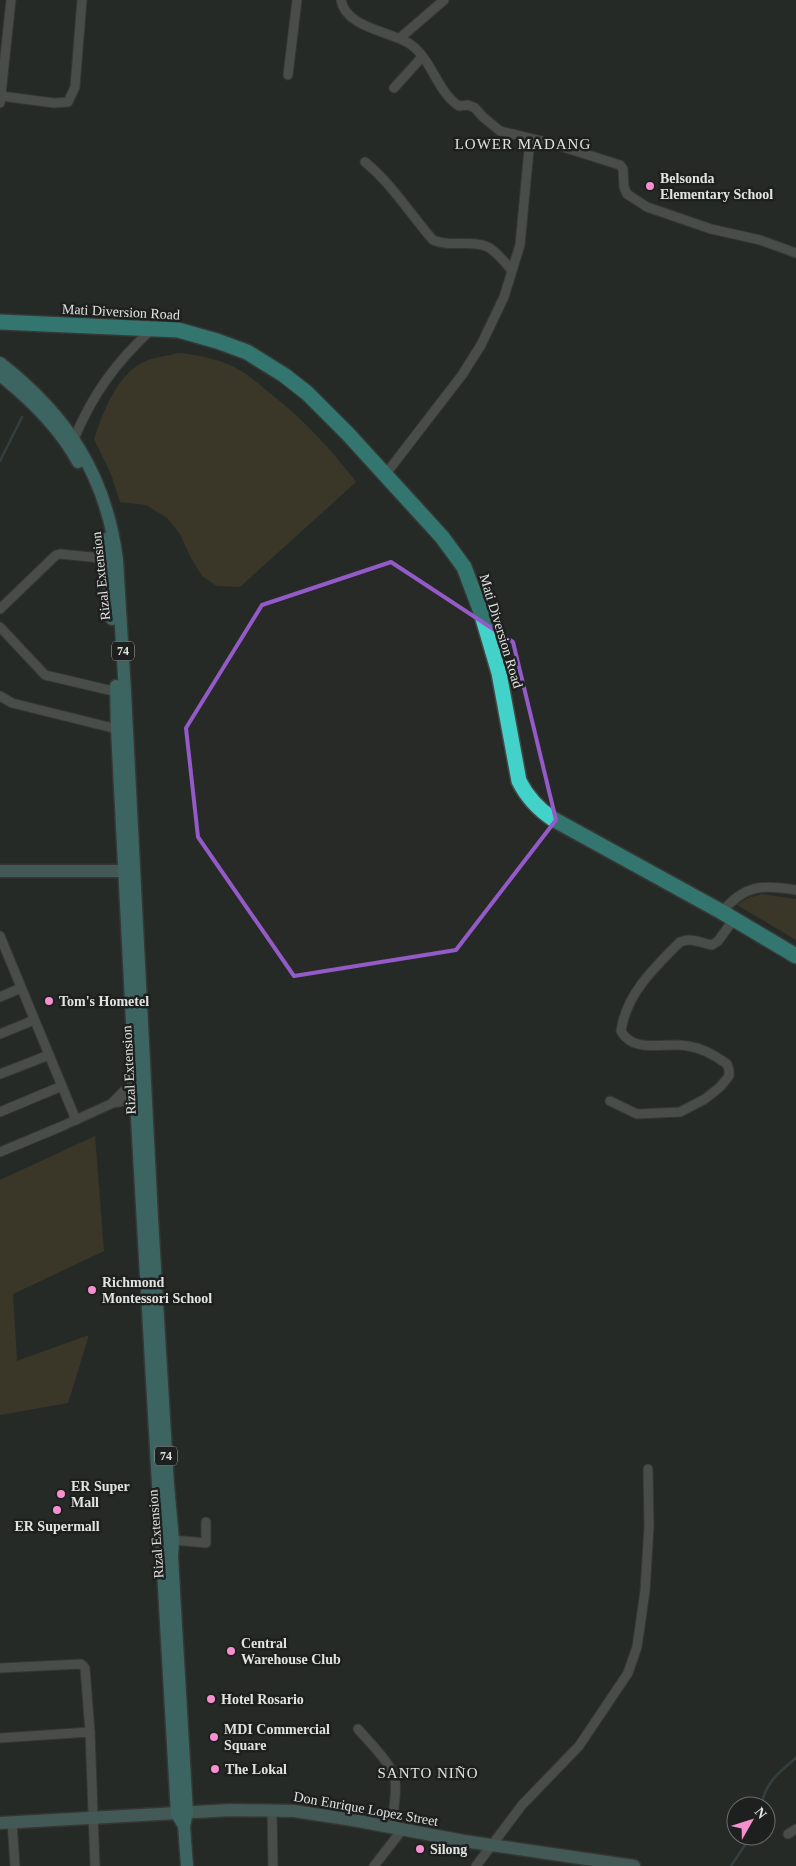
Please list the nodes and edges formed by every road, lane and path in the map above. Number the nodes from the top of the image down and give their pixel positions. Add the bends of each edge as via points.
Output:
1 (10, 0) edge
2 (82, 0) edge
3 (297, 0) edge
4 (341, 0) edge
5 (444, 0) edge
6 (400, 38) junction
7 (422, 57) junction
8 (288, 75) dead end
9 (394, 88) dead end
10 (0, 99) edge
11 (530, 139) junction
12 (366, 162) dead end
13 (796, 253) edge
14 (511, 270) junction
15 (0, 322) edge
16 (154, 328) junction
17 (0, 363) edge
18 (1, 377) edge
19 (70, 442) junction
20 (385, 474) junction
21 (112, 560) junction
22 (0, 609) edge
23 (0, 626) edge
24 (117, 692) junction
25 (0, 696) edge
26 (117, 729) junction
27 (0, 871) edge
28 (129, 871) junction
29 (796, 890) edge
30 (728, 916) junction
31 (0, 936) edge
32 (3, 953) edge
33 (796, 956) edge
34 (22, 988) junction
35 (0, 997) edge
36 (34, 1020) junction
37 (0, 1034) edge
38 (49, 1055) junction
39 (0, 1074) edge
40 (140, 1079) junction
41 (62, 1086) junction
42 (141, 1098) junction
43 (610, 1101) dead end
44 (113, 1102) junction
45 (0, 1112) edge
46 (76, 1120) junction
47 (0, 1152) edge
48 (648, 1469) dead end
49 (206, 1522) dead end
50 (173, 1540) junction
51 (0, 1668) edge
52 (358, 1729) dead end
53 (90, 1732) junction
54 (0, 1738) edge
55 (272, 1811) junction
56 (93, 1818) junction
57 (183, 1818) junction
58 (6, 1822) edge
59 (397, 1829) junction
60 (493, 1845) junction
61 (15, 1866) edge
62 (95, 1866) edge
63 (187, 1866) edge
64 (273, 1866) edge
65 (374, 1866) edge
66 (476, 1866) edge
67 (634, 1866) edge

1 - 10 street
2 - 10 street via 75,87 68,102
3 - 8 street
4 - 6 street via 351,17 374,30
5 - 6 street
6 - 7 street
7 - 9 street
7 - 11 street via 450,100 459,106 475,108 500,131
11 - 13 street via 620,166 624,170 627,194 647,207
11 - 14 street via 520,245
12 - 14 street via 406,205 432,240 488,248
14 - 20 street via 504,297 481,345 441,404
15 - 16 highway, Mati Diversion Road
16 - 19 street via 127,353 106,379
16 - 20 highway, Mati Diversion Road via 201,336 267,363 307,394
17 - 19 main road, Rizal Extension / 74 via 51,410
18 - 19 main road, Rizal Extension / 74
19 - 21 main road, Rizal Extension / 74 via 96,502
20 - 30 highway, Mati Diversion Road via 442,537 464,567 499,673 515,766 525,793 553,819
21 - 22 street via 56,555
21 - 24 main road, Rizal Extension / 74
21 - 28 main road, Rizal Extension / 74 via 125,682
23 - 24 street via 45,676
24 - 26 main road, Rizal Extension / 74
25 - 26 street via 12,703
26 - 28 main road, Rizal Extension / 74
27 - 28 street
28 - 40 main road, Rizal Extension / 74
29 - 30 street via 767,886 752,888 740,894
30 - 33 highway, Mati Diversion Road
30 - 43 street via 718,941 712,945 687,939 680,942 642,982 627,1009 620,1031 631,1043 688,1046 704,1051 727,1064 729,1076 705,1099 680,1112 637,1114
31 - 32 street
32 - 34 street
34 - 35 street
34 - 36 street
36 - 37 street
36 - 38 street
38 - 39 street
38 - 41 street
40 - 42 main road, Rizal Extension / 74
40 - 44 street
41 - 45 street
41 - 46 street
42 - 44 street
42 - 50 main road, Rizal Extension / 74
42 - 57 main road, Rizal Extension / 74
44 - 46 street
46 - 47 street
48 - 60 street via 650,1527 645,1591 637,1647 628,1673 579,1746 522,1805
49 - 50 street via 206,1543
50 - 57 main road, Rizal Extension / 74
51 - 53 street via 82,1664
52 - 59 street via 392,1770
53 - 54 street
53 - 56 street
55 - 57 street, Don Enrique Lopez Street via 231,1810
55 - 59 street, Don Enrique Lopez Street via 320,1814
55 - 64 street
56 - 57 street, Don Enrique Lopez Street
56 - 58 street, Don Enrique Lopez Street
56 - 62 street
57 - 63 main road, 74
58 - 61 street
59 - 60 street, Don Enrique Lopez Street
59 - 65 street
60 - 66 street
60 - 67 street, Don Enrique Lopez Street

